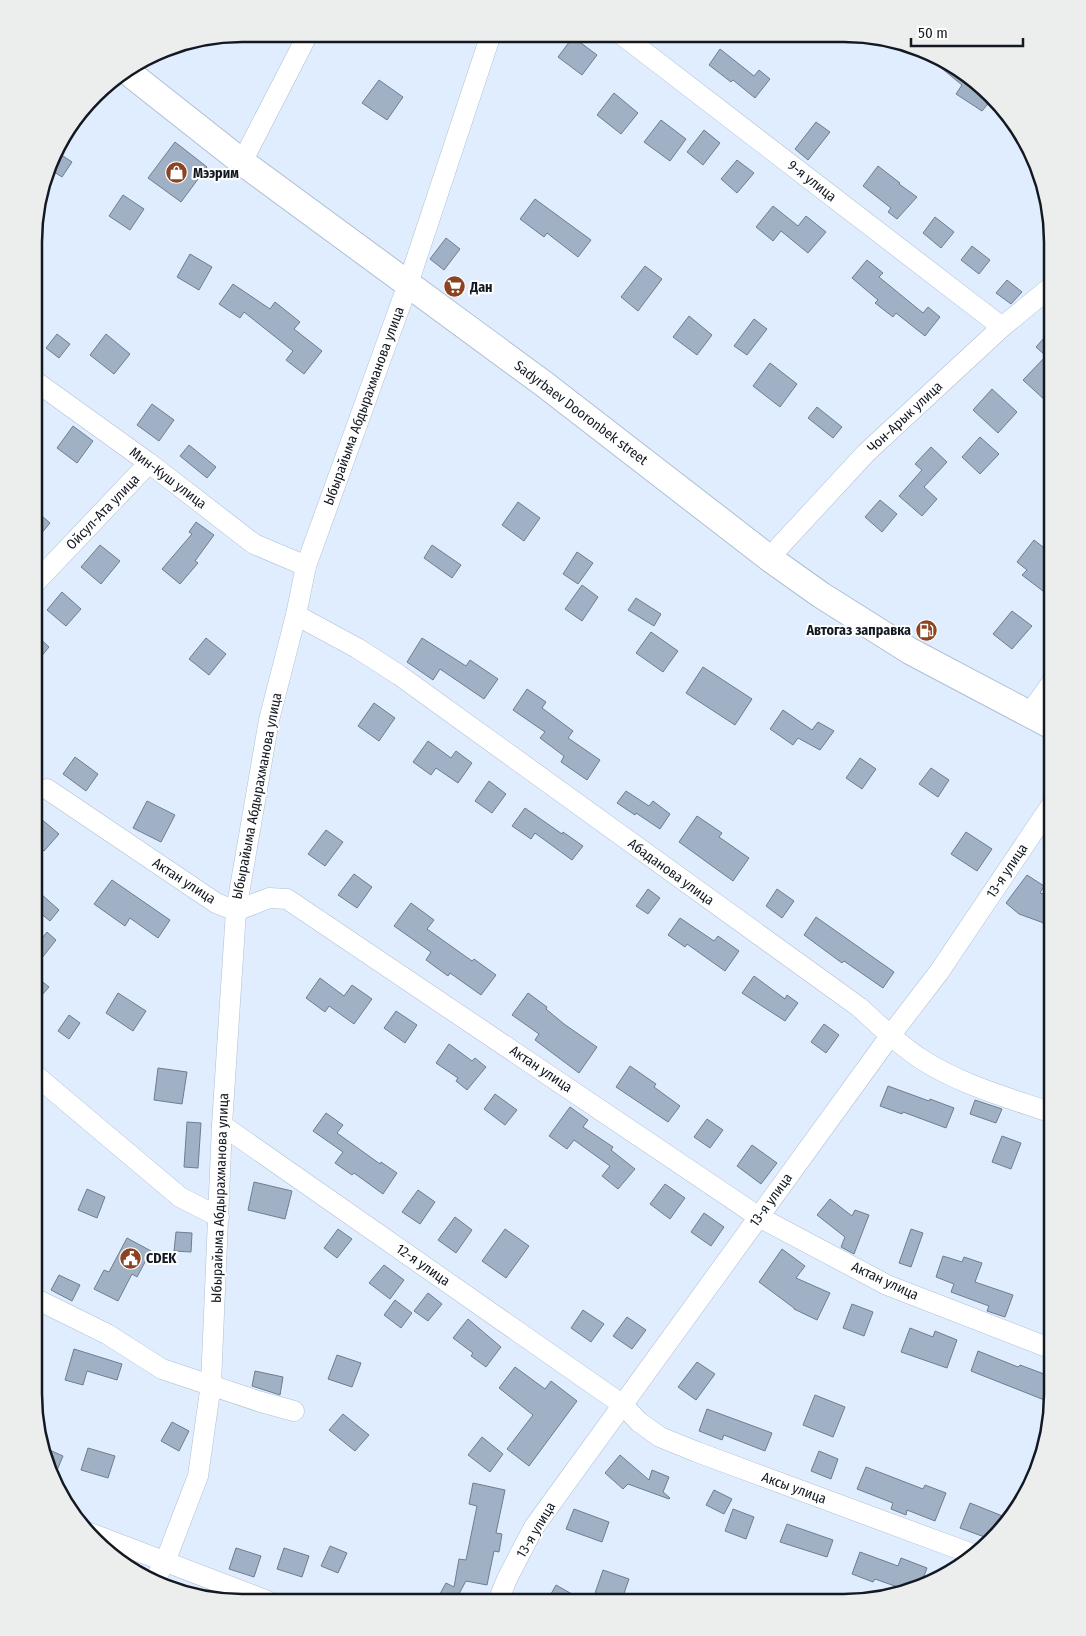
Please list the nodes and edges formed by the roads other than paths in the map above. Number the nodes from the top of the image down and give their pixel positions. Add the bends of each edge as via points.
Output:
1 (304, 42) edge
2 (488, 42) edge
3 (631, 42) edge
4 (132, 75) edge
5 (242, 162) junction
6 (408, 284) junction
7 (1044, 293) edge
8 (1002, 327) junction
9 (42, 386) edge
10 (149, 463) junction
11 (769, 558) junction
12 (306, 566) junction
13 (42, 575) edge
14 (296, 615) junction
15 (1044, 693) edge
16 (1041, 720) edge
17 (48, 789) dead end
18 (1044, 816) edge
19 (236, 912) junction
20 (890, 1036) junction
21 (42, 1081) edge
22 (1044, 1110) edge
23 (222, 1125) junction
24 (219, 1217) junction
25 (759, 1217) junction
26 (42, 1302) edge
27 (1044, 1346) edge
28 (211, 1384) junction
29 (623, 1405) junction
30 (294, 1411) dead end
31 (107, 1540) edge
32 (966, 1552) edge
33 (165, 1562) junction
34 (158, 1575) edge
35 (243, 1594) edge
36 (501, 1594) edge

1 - 5 street
2 - 6 street, Ыбырайыма Абдырахманова улица
3 - 8 street, 9-я улица
4 - 5 main road, Sadyrbaev Dooronbek street
5 - 6 main road, Sadyrbaev Dooronbek street
6 - 11 main road, Sadyrbaev Dooronbek street via 552,390
6 - 12 street, Ыбырайыма Абдырахманова улица
7 - 8 street, Чон-Арык улица
8 - 11 street, Чон-Арык улица via 866,453
9 - 10 street, Мин-Куш улица
10 - 12 street, Мин-Куш улица via 254,544
10 - 13 street, Ойсул-Ата улица
11 - 16 main road, Sadyrbaev Dooronbek street via 821,595 910,650
12 - 14 street, Ыбырайыма Абдырахманова улица
14 - 19 street, Ыбырайыма Абдырахманова улица via 269,720
14 - 20 street, Абаданова улица via 357,648 407,681 859,1007
15 - 16 street via 1037,702
17 - 19 street, Актан улица via 216,903
18 - 20 street, 13-я улица via 939,972
19 - 23 street, Ыбырайыма Абдырахманова улица
19 - 25 street, Актан улица via 269,898 287,899
20 - 22 street, Абаданова улица via 922,1060 970,1084
20 - 25 street, 13-я улица
21 - 24 street via 180,1197
23 - 24 street, Ыбырайыма Абдырахманова улица
23 - 29 street, 12-я улица
24 - 28 street, Ыбырайыма Абдырахманова улица
25 - 27 street, Актан улица via 887,1285
25 - 29 street, 13-я улица
26 - 28 street via 107,1334 162,1369
28 - 30 street
28 - 33 street, Ыбырайыма Абдырахманова улица via 198,1476
29 - 32 street, Аксы улица via 660,1437
29 - 36 street, 13-я улица via 534,1527
31 - 33 street
33 - 34 street, Ыбырайыма Абдырахманова улица
33 - 35 street

